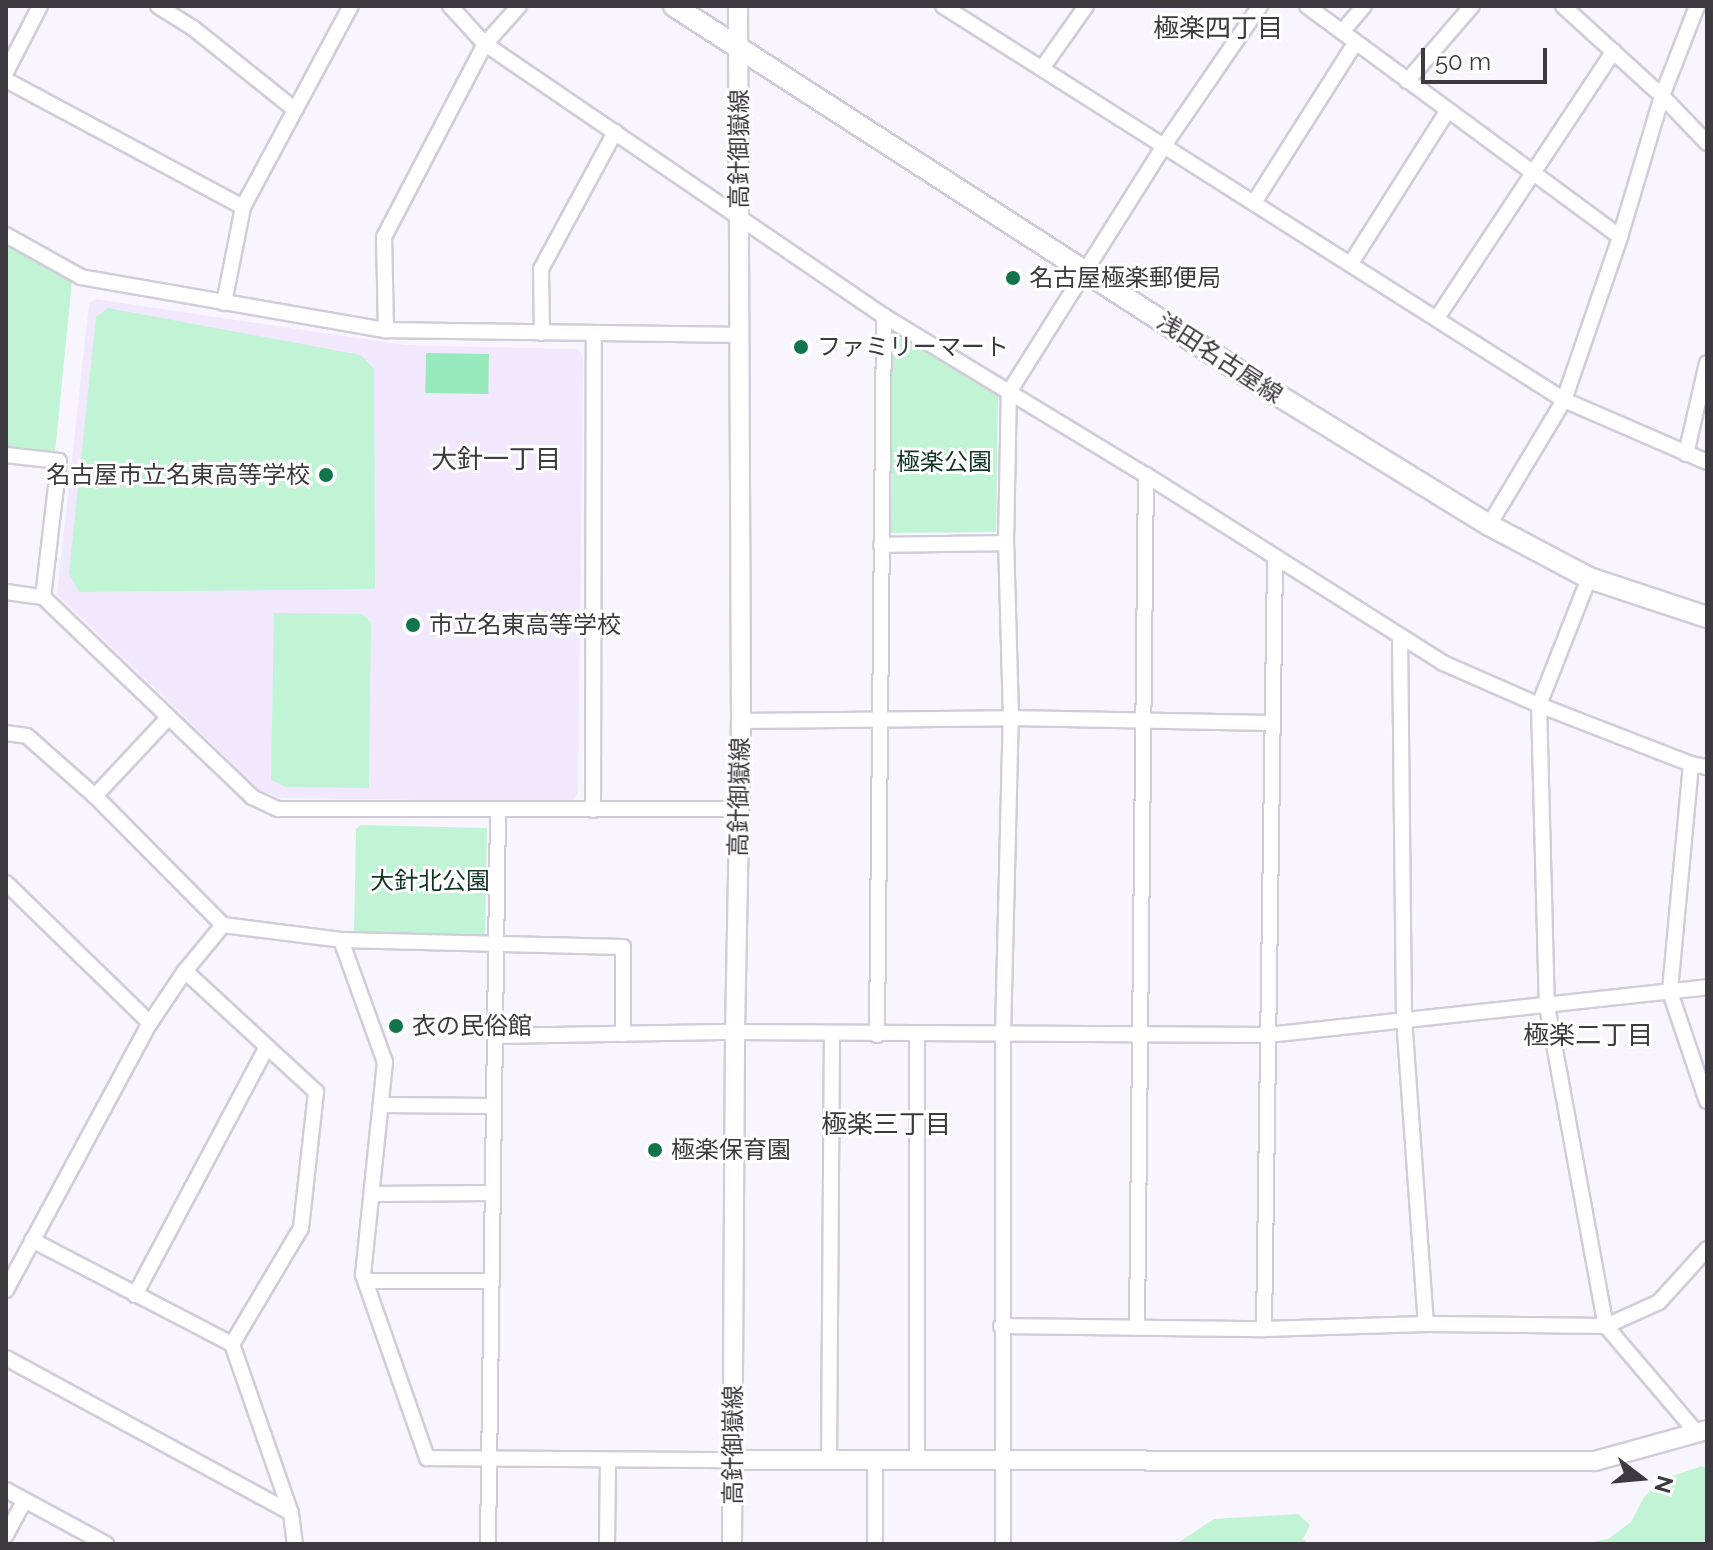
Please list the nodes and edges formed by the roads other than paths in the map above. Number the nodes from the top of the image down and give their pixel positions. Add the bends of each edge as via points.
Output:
1 (40, 6) edge
2 (158, 6) edge
3 (450, 6) edge
4 (519, 6) edge
5 (674, 6) edge
6 (738, 6) edge
7 (943, 6) edge
8 (1086, 6) edge
9 (1260, 6) edge
10 (1307, 6) edge
11 (1364, 6) edge
12 (1472, 6) edge
13 (1563, 6) edge
14 (1697, 6) edge
15 (347, 7) edge
16 (1342, 32) junction
17 (1356, 42) junction
18 (485, 44) junction
19 (739, 51) junction
20 (1614, 51) junction
21 (1043, 67) junction
22 (6, 72) edge
23 (6, 80) edge
24 (1407, 81) junction
25 (1662, 96) junction
26 (293, 108) junction
27 (1447, 112) junction
28 (615, 132) junction
29 (1707, 143) edge
30 (1163, 147) junction
31 (1533, 175) junction
32 (1255, 201) junction
33 (243, 207) junction
34 (739, 217) junction
35 (6, 235) edge
36 (1620, 237) junction
37 (1351, 263) junction
38 (1086, 269) junction
39 (224, 303) junction
40 (884, 316) junction
41 (1437, 318) junction
42 (386, 330) junction
43 (542, 333) junction
44 (594, 333) junction
45 (739, 335) junction
46 (1707, 363) edge
47 (1009, 392) junction
48 (1564, 400) junction
49 (1686, 454) junction
50 (6, 455) edge
51 (1707, 462) edge
52 (1146, 475) junction
53 (1489, 525) junction
54 (1006, 543) junction
55 (881, 545) junction
56 (1275, 557) junction
57 (1589, 578) junction
58 (6, 592) edge
59 (43, 597) junction
60 (1707, 617) edge
61 (1400, 636) junction
62 (1539, 705) junction
63 (168, 718) junction
64 (1011, 718) junction
65 (880, 719) junction
66 (741, 721) junction
67 (1143, 721) junction
68 (1273, 723) junction
69 (6, 733) edge
70 (1691, 764) junction
71 (1707, 767) edge
72 (95, 796) junction
73 (738, 809) junction
74 (593, 810) junction
75 (498, 812) junction
76 (6, 883) edge
77 (223, 925) junction
78 (341, 940) junction
79 (497, 944) junction
80 (185, 971) junction
81 (1707, 987) edge
82 (1670, 992) junction
83 (1547, 1006) junction
84 (1404, 1018) junction
85 (150, 1023) junction
86 (735, 1032) junction
87 (623, 1034) junction
88 (832, 1034) junction
89 (1140, 1034) junction
90 (877, 1035) junction
91 (917, 1035) junction
92 (1003, 1035) junction
93 (1268, 1035) junction
94 (496, 1036) junction
95 (267, 1047) junction
96 (1707, 1101) edge
97 (382, 1105) junction
98 (492, 1106) junction
99 (491, 1193) junction
100 (372, 1194) junction
101 (32, 1240) junction
102 (1707, 1249) edge
103 (366, 1281) junction
104 (490, 1281) junction
105 (6, 1290) edge
106 (135, 1295) junction
107 (1426, 1324) junction
108 (1001, 1326) junction
109 (1606, 1326) junction
110 (1137, 1328) junction
111 (1264, 1329) junction
112 (232, 1344) junction
113 (6, 1358) edge
114 (1703, 1432) edge
115 (488, 1460) junction
116 (733, 1460) junction
117 (1003, 1460) junction
118 (829, 1461) junction
119 (917, 1461) junction
120 (608, 1462) junction
121 (875, 1462) junction
122 (6, 1490) edge
123 (24, 1501) junction
124 (291, 1513) junction
125 (6, 1535) edge
126 (106, 1544) edge
127 (295, 1544) edge
128 (488, 1544) edge
129 (607, 1544) edge
130 (732, 1544) edge
131 (875, 1544) edge
132 (1003, 1544) edge

1 - 22 street
2 - 26 street
3 - 18 street
4 - 18 street
5 - 19 main road, 浅田名古屋線
6 - 19 street, 高針御嶽線
7 - 21 street
8 - 21 street
9 - 30 street
10 - 16 street
11 - 16 street
12 - 24 street
13 - 20 street
14 - 25 street
15 - 26 street
16 - 17 street
17 - 24 street
17 - 32 street
18 - 28 street
18 - 42 street via 384,237
19 - 34 street, 高針御嶽線
19 - 38 main road, 浅田名古屋線
20 - 25 street
20 - 31 street
21 - 30 street
23 - 33 street
24 - 27 street
25 - 29 street
25 - 36 street
26 - 33 street
27 - 31 street
27 - 37 street
28 - 34 street
28 - 43 street via 541,269
30 - 32 street
30 - 38 street
31 - 36 street
31 - 41 street
32 - 37 street
33 - 39 street
34 - 40 street
34 - 45 street, 高針御嶽線
35 - 39 street via 81,277
36 - 48 street
37 - 41 street
38 - 47 street
38 - 53 main road, 浅田名古屋線 via 1250,378
39 - 42 street
40 - 47 street
40 - 55 street
41 - 48 street
42 - 43 street
43 - 44 street
44 - 45 street
44 - 74 street
45 - 66 street, 高針御嶽線
46 - 49 street
47 - 52 street
47 - 54 street
48 - 49 street
48 - 53 street
49 - 51 street
50 - 59 street via 59,461
52 - 56 street
52 - 67 street
53 - 57 main road, 浅田名古屋線
54 - 55 street
54 - 64 street
55 - 65 street
56 - 61 street
56 - 68 street
57 - 60 main road, 浅田名古屋線
57 - 62 street
58 - 59 street
59 - 63 street
61 - 62 street via 1443,663
61 - 84 street
62 - 70 street
62 - 83 street
63 - 72 street
63 - 75 street via 252,797 278,809
64 - 65 street
64 - 67 street
64 - 92 street
65 - 66 street
65 - 90 street
66 - 73 street, 高針御嶽線
67 - 68 street
67 - 89 street
68 - 93 street
69 - 72 street via 27,736
70 - 71 street
70 - 82 street
72 - 77 street
73 - 74 street
73 - 86 street, 高針御嶽線
74 - 75 street
75 - 79 street
76 - 85 street
77 - 78 street
77 - 80 street
78 - 79 street
78 - 97 street via 385,1062
79 - 87 street via 623,947
79 - 94 street
80 - 85 street
80 - 95 street
81 - 82 street
82 - 83 street
82 - 96 street
83 - 84 street
83 - 109 street
84 - 93 street
84 - 107 street
85 - 101 street
86 - 87 street
86 - 88 street
86 - 116 street, 高針御嶽線
87 - 94 street
88 - 90 street
88 - 118 street
89 - 92 street
89 - 93 street
89 - 110 street
90 - 91 street
91 - 92 street
91 - 119 street
92 - 108 street
93 - 111 street
94 - 98 street
95 - 106 street
95 - 112 street via 316,1092 304,1215
97 - 98 street
97 - 100 street
98 - 99 street
99 - 100 street
99 - 104 street
100 - 103 street
101 - 105 street
101 - 106 street
102 - 109 street via 1659,1302
103 - 104 street
103 - 115 street via 427,1458
104 - 115 street
106 - 112 street
107 - 109 street
107 - 111 street
108 - 110 street
108 - 117 street
109 - 114 street
110 - 111 street
112 - 124 street
113 - 124 street
114 - 117 street via 1595,1461
115 - 120 street
115 - 128 street
116 - 118 street
116 - 120 street
116 - 130 street, 高針御嶽線
117 - 119 street
117 - 132 street
118 - 121 street
119 - 121 street
120 - 129 street
121 - 131 street
122 - 123 street
123 - 125 street
123 - 126 street
124 - 127 street

